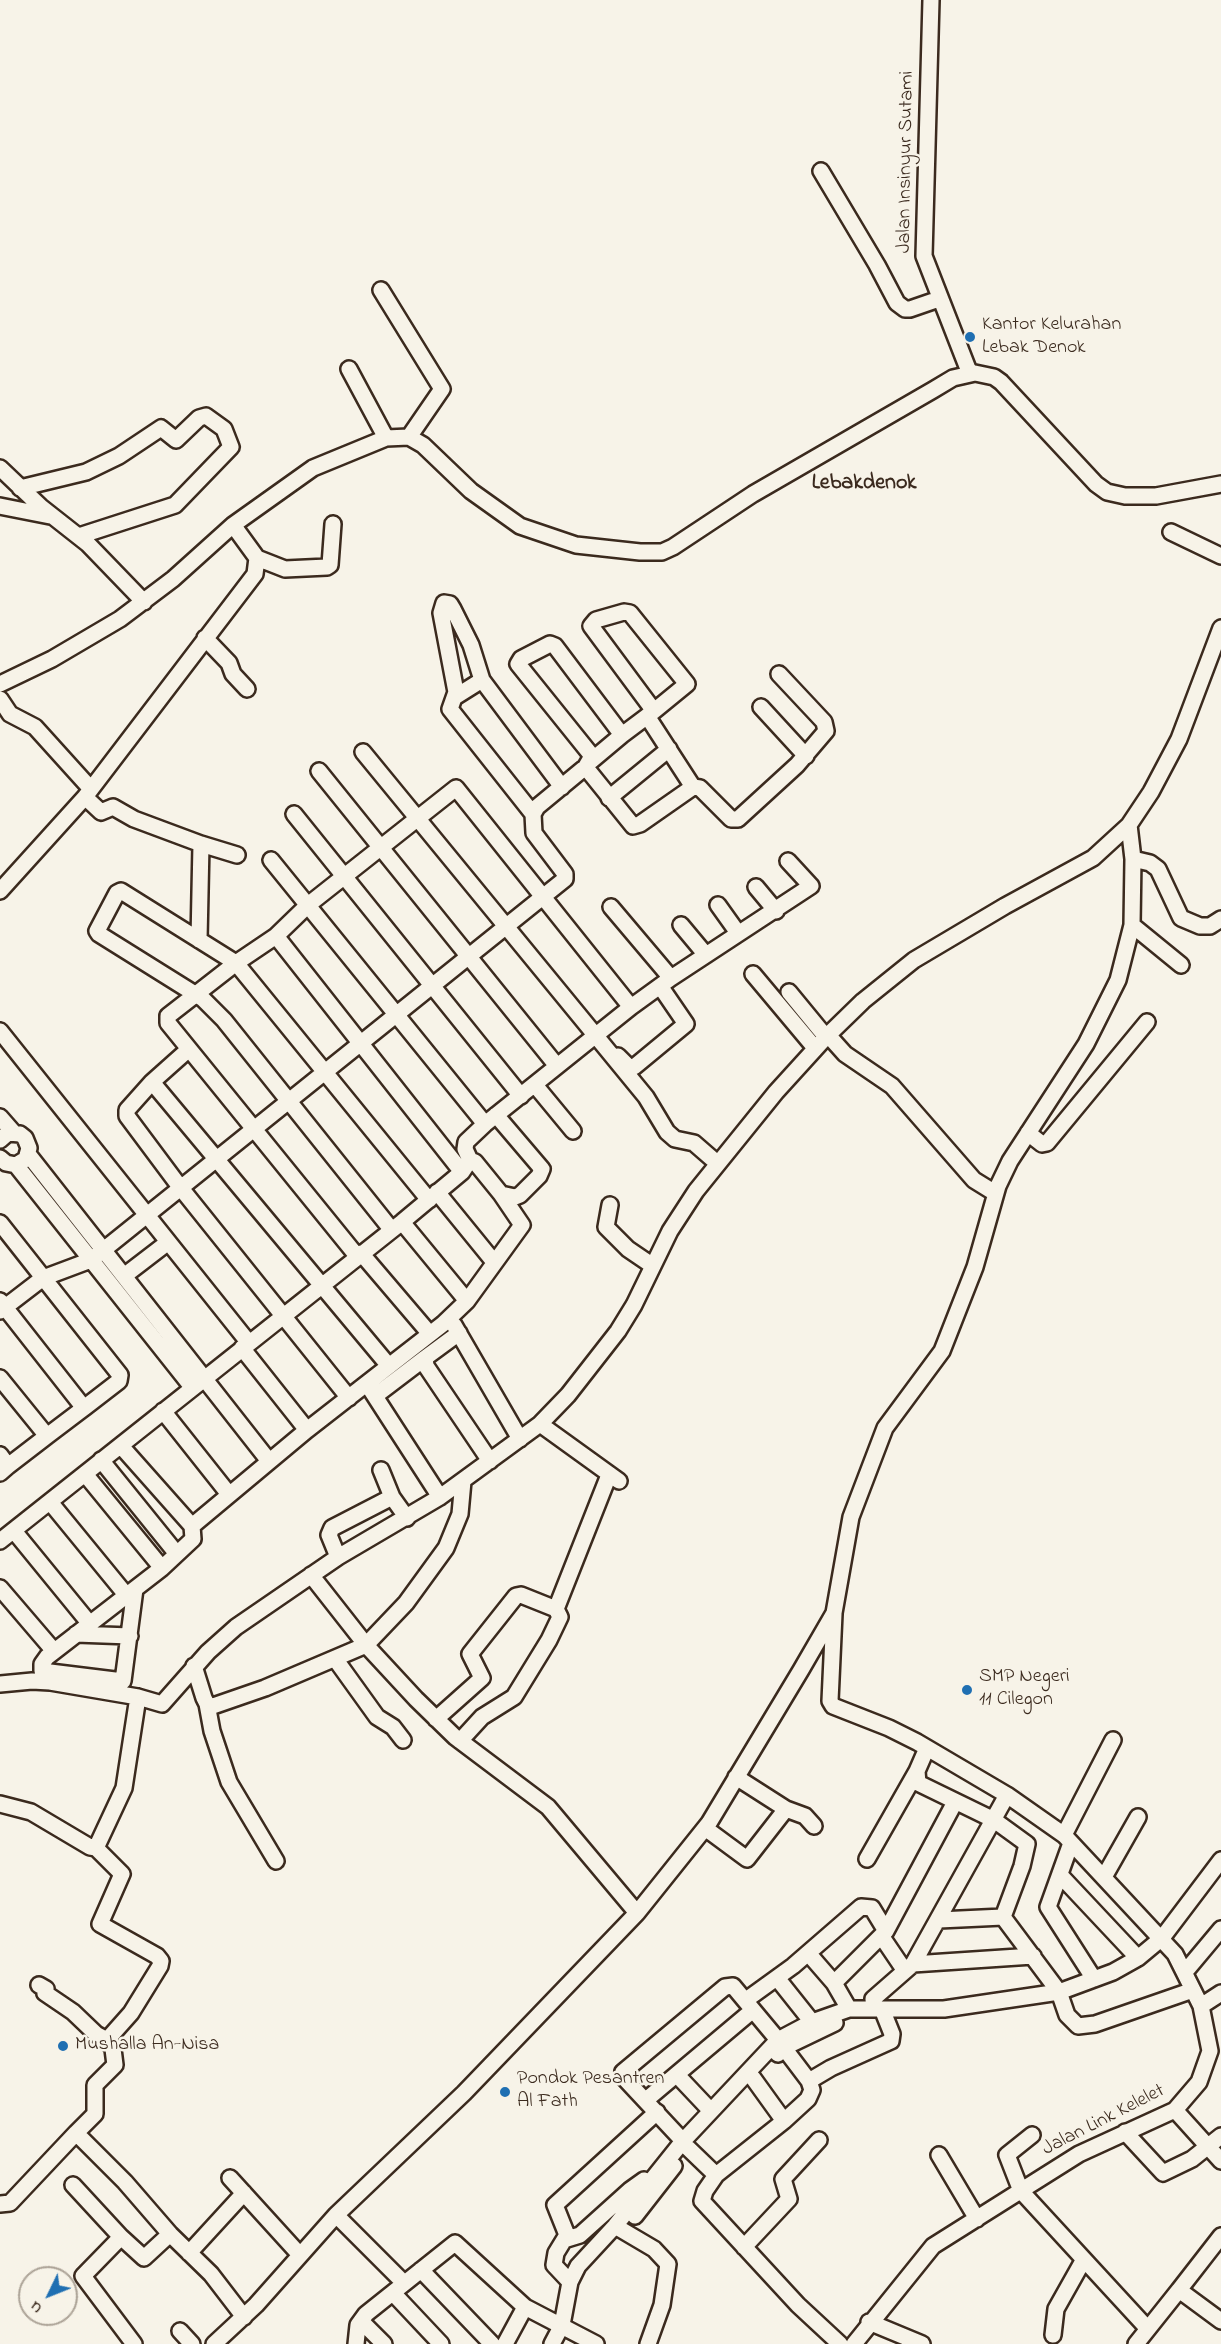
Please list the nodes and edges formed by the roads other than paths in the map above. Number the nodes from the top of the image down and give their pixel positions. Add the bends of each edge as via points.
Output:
1 (931, 0) edge
2 (821, 171) dead end
3 (381, 290) dead end
4 (939, 299) junction
5 (349, 369) dead end
6 (970, 374) junction
7 (409, 437) junction
8 (386, 438) junction
9 (0, 468) edge
10 (1221, 484) edge
11 (20, 488) junction
12 (0, 506) edge
13 (52, 516) junction
14 (333, 524) dead end
15 (233, 525) junction
16 (1171, 532) dead end
17 (79, 536) junction
18 (1221, 556) edge
19 (257, 558) junction
20 (144, 602) junction
21 (1221, 630) edge
22 (205, 638) junction
23 (779, 674) dead end
24 (482, 680) junction
25 (0, 684) edge
26 (247, 689) dead end
27 (454, 697) junction
28 (0, 699) edge
29 (761, 707) dead end
30 (651, 714) junction
31 (622, 735) junction
32 (669, 749) junction
33 (363, 752) dead end
34 (806, 756) junction
35 (588, 765) junction
36 (319, 771) dead end
37 (562, 787) junction
38 (693, 787) junction
39 (88, 793) junction
40 (609, 798) junction
41 (294, 814) dead end
42 (533, 814) junction
43 (417, 819) junction
44 (1129, 825) junction
45 (201, 844) junction
46 (381, 848) junction
47 (237, 855) dead end
48 (1133, 859) junction
49 (271, 860) dead end
50 (788, 861) dead end
51 (346, 875) junction
52 (756, 887) dead end
53 (0, 891) edge
54 (542, 899) junction
55 (308, 905) junction
56 (718, 905) dead end
57 (611, 907) dead end
58 (776, 911) junction
59 (1221, 920) edge
60 (681, 925) dead end
61 (1132, 925) junction
62 (505, 927) junction
63 (738, 933) junction
64 (276, 936) junction
65 (199, 940) junction
66 (706, 956) junction
67 (469, 957) junction
68 (236, 963) junction
69 (1180, 965) dead end
70 (753, 974) dead end
71 (666, 982) junction
72 (431, 987) junction
73 (196, 992) junction
74 (789, 992) dead end
75 (631, 1007) junction
76 (398, 1015) junction
77 (1147, 1022) dead end
78 (0, 1031) edge
79 (597, 1034) junction
80 (827, 1036) junction
81 (359, 1044) junction
82 (815, 1048) junction
83 (189, 1049) junction
84 (558, 1066) junction
85 (323, 1072) junction
86 (152, 1082) junction
87 (535, 1084) junction
88 (521, 1096) junction
89 (288, 1101) junction
90 (0, 1117) edge
91 (491, 1120) junction
92 (252, 1129) junction
93 (573, 1131) dead end
94 (14, 1133) junction
95 (1028, 1133) junction
96 (0, 1140) edge
97 (216, 1158) junction
98 (0, 1159) edge
99 (22, 1159) junction
100 (717, 1163) junction
101 (466, 1166) junction
102 (180, 1187) junction
103 (995, 1193) junction
104 (501, 1194) junction
105 (433, 1196) junction
106 (610, 1205) dead end
107 (144, 1215) junction
108 (0, 1222) edge
109 (396, 1226) junction
110 (167, 1243) junction
111 (104, 1249) junction
112 (359, 1255) junction
113 (91, 1260) junction
114 (494, 1262) junction
115 (653, 1266) junction
116 (124, 1276) junction
117 (44, 1278) junction
118 (320, 1287) junction
119 (466, 1301) junction
120 (2, 1306) edge
121 (283, 1315) junction
122 (450, 1318) junction
123 (459, 1333) junction
124 (430, 1334) junction
125 (246, 1346) junction
126 (425, 1359) junction
127 (389, 1366) junction
128 (0, 1378) edge
129 (198, 1382) junction
130 (371, 1390) junction
131 (349, 1398) junction
132 (84, 1408) junction
133 (163, 1411) junction
134 (540, 1424) junction
135 (307, 1430) junction
136 (47, 1436) junction
137 (520, 1439) junction
138 (121, 1446) junction
139 (101, 1460) junction
140 (268, 1461) junction
141 (490, 1461) junction
142 (3, 1465) edge
143 (381, 1470) dead end
144 (85, 1474) junction
145 (463, 1481) junction
146 (228, 1493) junction
147 (392, 1497) junction
148 (441, 1497) junction
149 (50, 1502) junction
150 (407, 1518) junction
151 (192, 1526) junction
152 (14, 1530) junction
153 (0, 1541) edge
154 (177, 1554) junction
155 (338, 1557) junction
156 (162, 1568) junction
157 (311, 1575) junction
158 (0, 1588) edge
159 (131, 1593) junction
160 (556, 1609) junction
161 (834, 1613) junction
162 (90, 1624) junction
163 (76, 1634) junction
164 (130, 1636) junction
165 (366, 1645) junction
166 (54, 1652) junction
167 (336, 1660) junction
168 (194, 1666) junction
169 (0, 1684) edge
170 (138, 1697) junction
171 (207, 1704) junction
172 (436, 1719) junction
173 (403, 1740) dead end
174 (1113, 1740) dead end
175 (460, 1741) junction
176 (927, 1748) junction
177 (916, 1771) junction
178 (736, 1777) junction
179 (1007, 1795) junction
180 (955, 1802) junction
181 (0, 1804) edge
182 (786, 1809) junction
183 (1138, 1817) dead end
184 (994, 1820) junction
185 (814, 1826) dead end
186 (705, 1828) junction
187 (1067, 1839) junction
188 (96, 1848) junction
189 (867, 1859) dead end
190 (276, 1860) dead end
191 (1221, 1860) edge
192 (1060, 1875) junction
193 (1104, 1877) junction
194 (637, 1913) junction
195 (1003, 1917) junction
196 (939, 1920) junction
197 (1221, 1929) edge
198 (884, 1934) junction
199 (1162, 1938) junction
200 (808, 1953) junction
201 (1033, 1956) junction
202 (1138, 1958) junction
203 (909, 1967) junction
204 (1185, 1972) junction
205 (777, 1978) junction
206 (1094, 1979) junction
207 (834, 1983) junction
208 (39, 1985) dead end
209 (1193, 1990) junction
210 (1059, 1992) junction
211 (1221, 1993) edge
212 (750, 2005) junction
213 (1201, 2006) junction
214 (849, 2009) junction
215 (880, 2010) junction
216 (812, 2022) junction
217 (106, 2040) junction
218 (781, 2044) junction
219 (677, 2075) junction
220 (753, 2078) junction
221 (809, 2081) junction
222 (646, 2100) junction
223 (719, 2107) junction
224 (1175, 2110) junction
225 (657, 2112) junction
226 (784, 2121) junction
227 (1125, 2132) junction
228 (76, 2133) junction
229 (1032, 2135) dead end
230 (1221, 2136) edge
231 (819, 2140) dead end
232 (685, 2145) junction
233 (1208, 2148) junction
234 (939, 2155) dead end
235 (1221, 2161) edge
236 (716, 2175) junction
237 (230, 2178) dead end
238 (652, 2178) junction
239 (73, 2185) dead end
240 (1021, 2191) junction
241 (244, 2193) junction
242 (0, 2204) edge
243 (336, 2215) junction
244 (977, 2219) junction
245 (620, 2228) junction
246 (170, 2234) junction
247 (1221, 2236) edge
248 (122, 2237) junction
249 (567, 2239) junction
250 (744, 2247) junction
251 (189, 2253) junction
252 (300, 2255) junction
253 (1083, 2261) junction
254 (421, 2270) junction
255 (570, 2282) junction
256 (399, 2288) junction
257 (1179, 2290) junction
258 (525, 2307) junction
259 (244, 2317) junction
260 (361, 2320) junction
261 (1221, 2321) edge
262 (869, 2322) junction
263 (562, 2325) junction
264 (1148, 2329) junction
265 (180, 2331) dead end
266 (1053, 2335) dead end
267 (217, 2343) edge
268 (134, 2344) edge
269 (192, 2344) edge
270 (356, 2344) edge
271 (384, 2344) edge
272 (441, 2344) edge
273 (492, 2344) edge
274 (505, 2344) edge
275 (552, 2344) edge
276 (596, 2344) edge
277 (648, 2344) edge
278 (840, 2344) edge
279 (854, 2344) edge
280 (922, 2344) edge
281 (1136, 2344) edge

1 - 4 street, Jalan Insinyur Sutami via 924,256
2 - 4 street via 897,303 910,309
3 - 7 street via 442,389
4 - 6 street, Jalan Insinyur Sutami
5 - 8 street
6 - 7 street via 953,378 924,394 753,494 663,552 576,545 520,526 471,491 432,453
6 - 10 street via 985,374 1002,382 1107,492 1156,496
7 - 8 street
8 - 15 street via 313,468
9 - 11 street
11 - 13 street
11 - 17 street via 86,472 161,428 176,440 206,416 224,429 231,447 175,505
12 - 13 street
13 - 17 street
14 - 19 street via 327,567 285,569
15 - 19 street
15 - 20 street
16 - 18 street
17 - 20 street
19 - 22 street via 255,574
20 - 25 street via 70,650
21 - 44 street via 1179,739
22 - 26 street
22 - 39 street
23 - 34 street via 827,725
24 - 27 street
24 - 27 street via 471,645 450,604 444,603 441,613
24 - 37 street
27 - 42 street via 450,709
28 - 39 street via 10,714 39,730
29 - 34 street
30 - 30 street via 687,684 630,613 596,620 591,626
30 - 31 street
30 - 32 street
31 - 35 street
31 - 35 street via 555,646 550,644 521,658 518,664 592,756
32 - 38 street
32 - 40 street
33 - 43 street
34 - 38 street via 736,820 700,788
35 - 37 street
35 - 40 street
36 - 46 street
37 - 42 street
38 - 40 street via 637,826 629,825
39 - 45 street via 101,812 113,807
39 - 53 street
41 - 51 street
42 - 54 street via 534,833 565,874 565,879
43 - 46 street
43 - 54 street via 458,789
43 - 62 street
44 - 48 street
44 - 80 street via 1093,858 914,960
45 - 47 street
45 - 65 street
46 - 51 street
46 - 67 street
48 - 59 street via 1158,869 1181,918 1200,926
48 - 61 street
49 - 55 street
50 - 58 street via 812,886
51 - 55 street
51 - 72 street
52 - 58 street
54 - 62 street
54 - 75 street
55 - 64 street
55 - 76 street
56 - 63 street
57 - 71 street
58 - 63 street
60 - 66 street
61 - 69 street
61 - 95 street via 1112,997
62 - 67 street
62 - 79 street
63 - 66 street
64 - 68 street
64 - 81 street
65 - 68 street
65 - 73 street via 121,891 115,895 97,931
66 - 71 street
67 - 72 street
67 - 84 street
68 - 73 street
68 - 85 street
70 - 82 street
71 - 75 street
71 - 79 street via 687,1024 634,1067 626,1065
72 - 76 street
72 - 88 street
73 - 83 street via 167,1019
73 - 89 street via 224,1020
74 - 80 street
75 - 79 street
76 - 81 street
76 - 91 street
77 - 95 street via 1047,1143 1042,1144
78 - 107 street
79 - 84 street
79 - 100 street via 651,1103 671,1137 694,1143
80 - 82 street
80 - 103 street via 845,1054 892,1086 974,1180
81 - 85 street
81 - 101 street
82 - 100 street
83 - 86 street
83 - 92 street
84 - 87 street
85 - 89 street
85 - 105 street
86 - 97 street
86 - 102 street via 127,1110 127,1116
87 - 88 street
87 - 93 street
88 - 91 street
89 - 92 street
89 - 109 street
90 - 94 street
91 - 101 street via 466,1142
91 - 104 street via 542,1169 520,1195
92 - 97 street
92 - 112 street
94 - 96 street
94 - 99 street via 28,1143
95 - 103 street
97 - 102 street
97 - 118 street
98 - 99 street
99 - 111 street
99 - 113 street
100 - 115 street via 670,1231
101 - 104 street via 481,1168
101 - 105 street
102 - 107 street
102 - 121 street
103 - 161 street via 975,1266 950,1333 934,1363 885,1428 859,1491
104 - 114 street via 522,1225
105 - 109 street
105 - 114 street
106 - 115 street via 606,1227
107 - 110 street
107 - 111 street
108 - 117 street
109 - 112 street
109 - 119 street
110 - 116 street
110 - 125 street
111 - 113 street
111 - 116 street
112 - 118 street
112 - 124 street
113 - 117 street
113 - 129 street
114 - 119 street
115 - 134 street via 618,1331
116 - 129 street
117 - 120 street
117 - 132 street via 120,1375 118,1381
118 - 121 street
118 - 127 street
119 - 122 street
120 - 132 street
121 - 125 street
121 - 131 street
122 - 123 street
122 - 124 street
123 - 126 street
123 - 137 street
124 - 127 street
125 - 129 street
125 - 135 street
126 - 130 street
126 - 141 street
127 - 130 street
128 - 136 street
129 - 133 street
129 - 140 street
130 - 131 street
130 - 148 street
131 - 135 street
132 - 136 street
133 - 138 street
133 - 146 street
134 - 137 street
134 - 160 street via 614,1478
135 - 140 street
136 - 142 street
137 - 141 street
138 - 139 street
138 - 151 street
139 - 144 street
139 - 154 street
140 - 146 street
141 - 145 street
143 - 147 street
144 - 149 street
144 - 156 street
145 - 148 street
145 - 165 street via 460,1514 446,1548 406,1603
146 - 151 street
147 - 150 street
147 - 155 street via 332,1528 329,1535
148 - 150 street
149 - 152 street
149 - 159 street
150 - 155 street
151 - 154 street via 194,1539
152 - 153 street
152 - 162 street
154 - 156 street
155 - 157 street
156 - 159 street
157 - 165 street
157 - 168 street via 230,1633
158 - 166 street
159 - 162 street
159 - 164 street
160 - 172 street via 516,1596 471,1654 482,1678
160 - 175 street via 559,1620 519,1690 506,1704 482,1717
161 - 176 street, Jalan Link Kelelet via 831,1704
161 - 178 street
162 - 163 street
163 - 164 street
163 - 166 street
164 - 166 street via 121,1682 42,1671 42,1664
165 - 167 street
165 - 172 street
167 - 171 street via 232,1700
167 - 173 street via 377,1717 393,1727
168 - 170 street via 162,1704
168 - 171 street
169 - 170 street via 50,1682
170 - 188 street via 126,1781
171 - 190 street via 229,1782
172 - 175 street
174 - 187 street
175 - 194 street via 548,1807
176 - 177 street
176 - 179 street, Jalan Link Kelelet
177 - 180 street via 919,1784
177 - 189 street
178 - 182 street
178 - 186 street
179 - 184 street
179 - 187 street, Jalan Link Kelelet
180 - 184 street
180 - 198 street
181 - 188 street via 31,1812
182 - 185 street via 805,1816
182 - 186 street via 747,1859
183 - 193 street
184 - 195 street via 1027,1846
184 - 196 street
186 - 194 street
187 - 192 street
187 - 193 street, Jalan Link Kelelet
188 - 217 street via 122,1874 99,1921 101,1926 144,1948 161,1962 131,2013
191 - 199 street
192 - 202 street
192 - 206 street via 1048,1908
193 - 199 street, Jalan Link Kelelet
194 - 243 street via 464,2093
195 - 196 street
195 - 201 street
196 - 203 street
197 - 204 street
198 - 200 street via 872,1908 863,1906
198 - 203 street
198 - 207 street
199 - 202 street
199 - 204 street, Jalan Link Kelelet
200 - 205 street
200 - 207 street
201 - 203 street
201 - 210 street
202 - 206 street
203 - 215 street via 873,1999
204 - 209 street, Jalan Link Kelelet
205 - 212 street
205 - 216 street
206 - 210 street
207 - 214 street
208 - 217 street
209 - 210 street via 1083,2027 1075,2025 1067,2015
209 - 213 street, Jalan Link Kelelet
210 - 215 street via 944,2009
211 - 213 street
212 - 218 street
212 - 219 street
212 - 222 street via 736,1988 727,1986 626,2068 625,2079
213 - 224 street, Jalan Link Kelelet via 1209,2037 1209,2060 1192,2093
214 - 215 street
214 - 216 street
215 - 218 street
215 - 221 street via 892,2034 891,2041
216 - 218 street
217 - 228 street via 113,2049 115,2065 95,2085 95,2114
218 - 220 street
218 - 221 street
218 - 223 street
219 - 222 street
219 - 223 street
220 - 223 street
220 - 226 street
221 - 226 street via 810,2096
222 - 225 street
223 - 232 street
224 - 227 street, Jalan Link Kelelet
224 - 233 street
225 - 232 street
225 - 249 street via 556,2204
226 - 236 street
227 - 233 street via 1163,2173
227 - 240 street, Jalan Link Kelelet via 1078,2154
228 - 242 street via 10,2203
228 - 246 street
229 - 240 street via 1007,2155
230 - 233 street
231 - 250 street via 783,2178 789,2199
232 - 236 street
232 - 238 street
232 - 245 street
233 - 235 street
234 - 244 street
236 - 250 street via 702,2201
237 - 241 street
238 - 245 street
238 - 249 street via 630,2190 580,2235
239 - 248 street
240 - 244 street, Jalan Link Kelelet
240 - 253 street
241 - 251 street
241 - 252 street
243 - 252 street
243 - 256 street
244 - 262 street, Jalan Link Kelelet via 933,2246
245 - 255 street via 578,2266
245 - 277 street via 668,2264 662,2305
246 - 248 street via 144,2258
246 - 251 street
247 - 257 street
248 - 268 street via 83,2275
249 - 255 street via 556,2253 554,2265
250 - 278 street
251 - 259 street
252 - 259 street
253 - 264 street
253 - 266 street via 1056,2309
254 - 256 street
254 - 258 street via 456,2243
254 - 273 street
255 - 263 street
256 - 260 street
256 - 272 street
257 - 261 street
257 - 264 street
258 - 263 street
258 - 274 street
259 - 267 street
260 - 270 street
260 - 271 street
262 - 279 street, Jalan Link Kelelet
262 - 280 street
263 - 275 street
263 - 276 street
264 - 281 street
265 - 269 street

